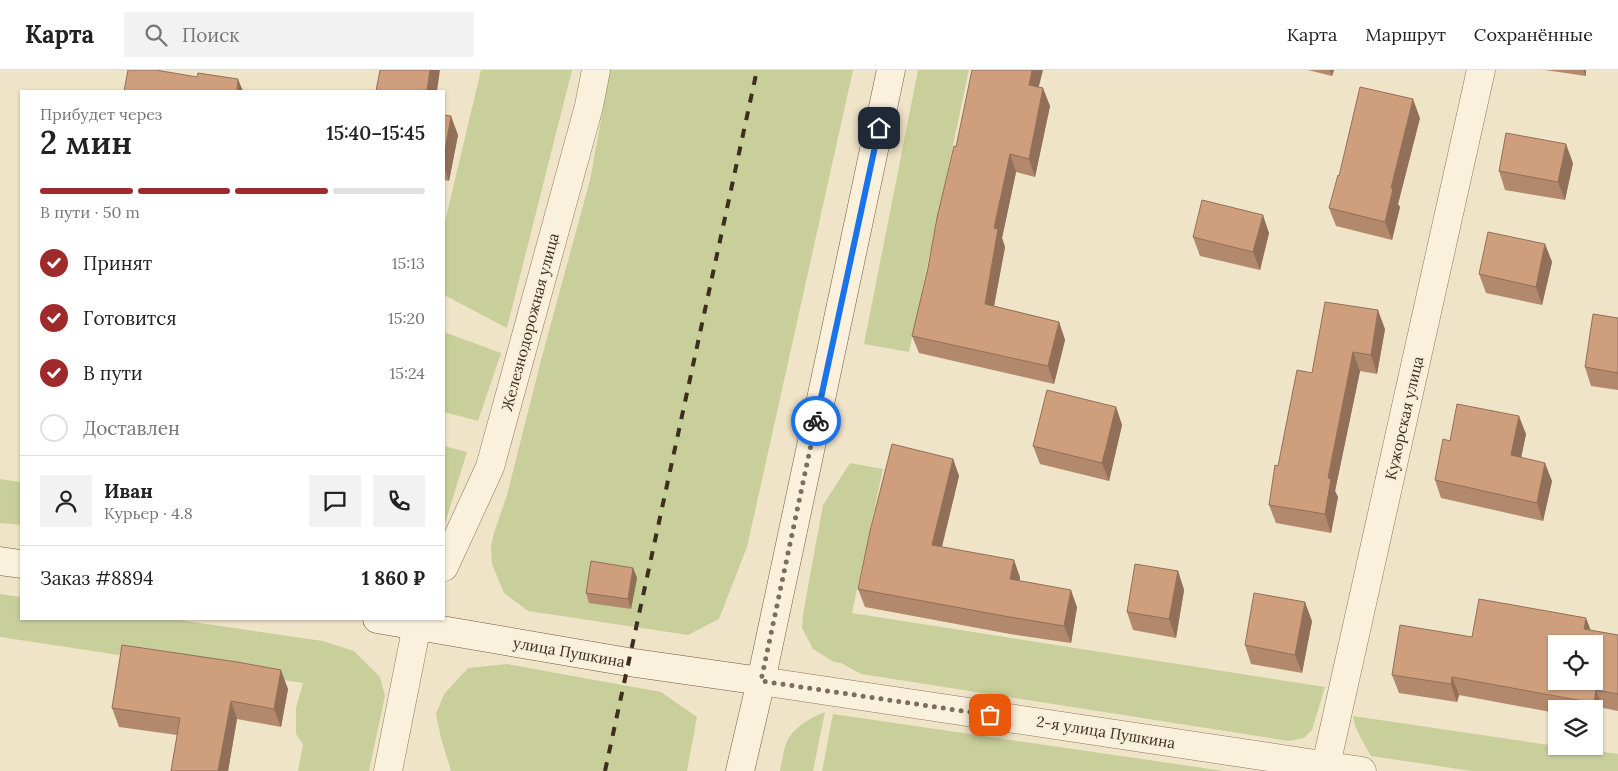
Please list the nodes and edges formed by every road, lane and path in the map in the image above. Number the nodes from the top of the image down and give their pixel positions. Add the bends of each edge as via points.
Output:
1 (596, 70) edge
2 (891, 70) edge
3 (1481, 70) edge
4 (0, 560) edge
5 (20, 564) edge
6 (445, 564) edge
7 (391, 620) edge
8 (418, 622) edge
9 (761, 681) junction
10 (1326, 766) junction
11 (388, 771) edge
12 (740, 771) edge
13 (1362, 771) edge

1 - 6 street, Железнодорожная улица via 589,106 490,467
2 - 9 street
3 - 10 street, Кужорская улица
4 - 5 street
7 - 8 street, улица Пушкина
8 - 9 street, улица Пушкина via 628,662
8 - 11 street
9 - 10 street, 2-я улица Пушкина
9 - 12 street
10 - 13 street, 2-я улица Пушкина

